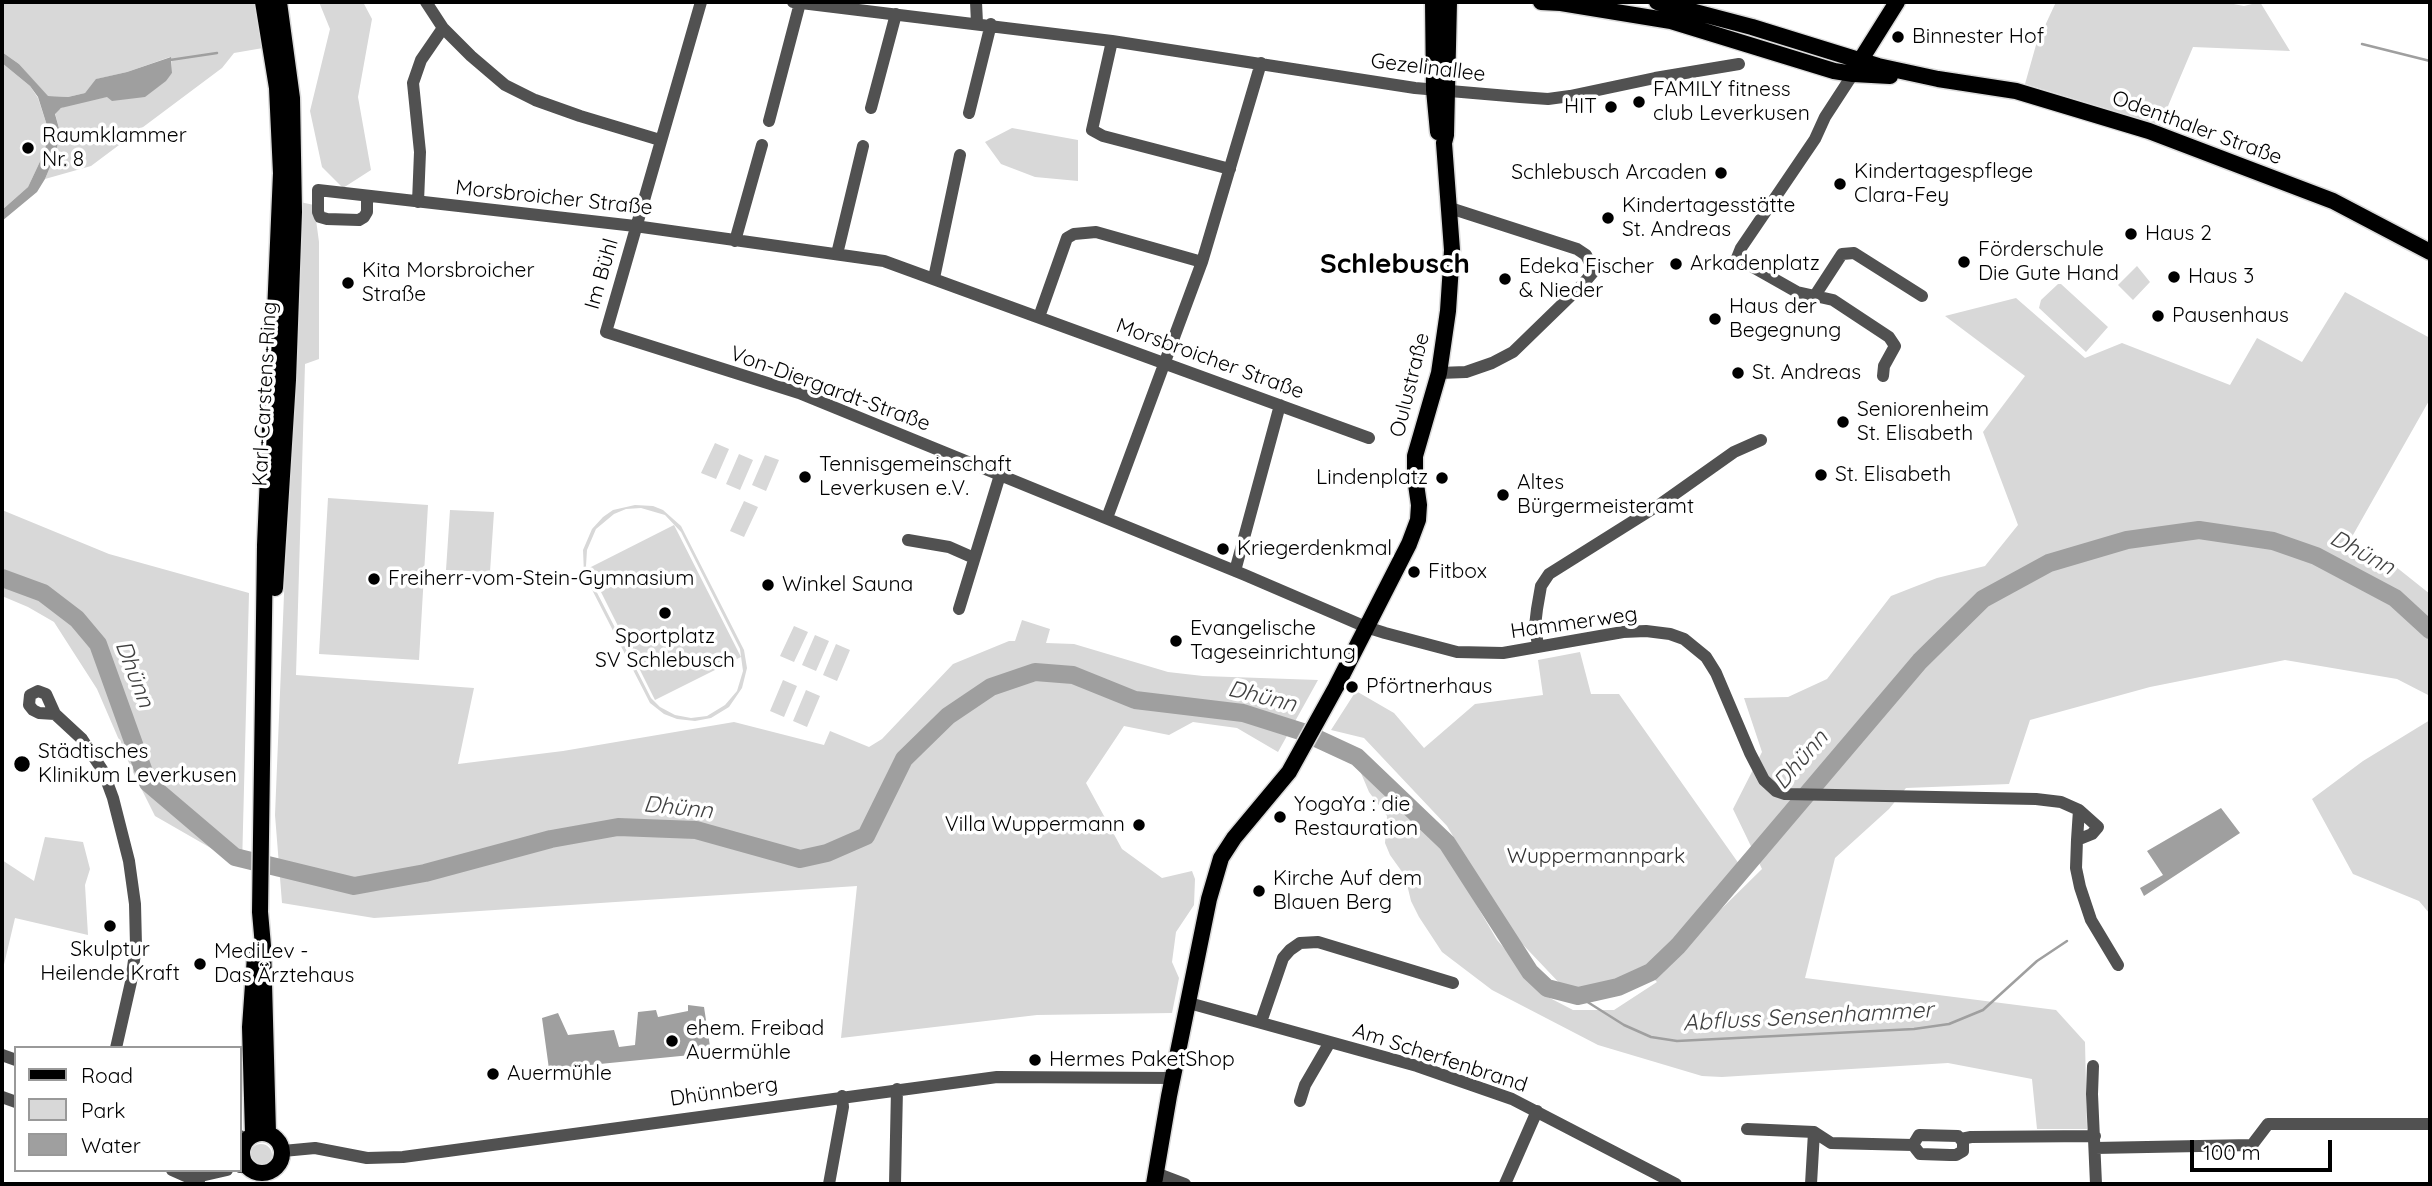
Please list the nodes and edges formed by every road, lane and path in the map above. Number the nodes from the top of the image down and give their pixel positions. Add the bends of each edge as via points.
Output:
1 (263, 2) edge
2 (279, 2) edge
3 (426, 2) edge
4 (701, 2) edge
5 (797, 2) edge
6 (976, 2) edge
7 (1433, 2) edge
8 (1449, 2) edge
9 (1541, 2) edge
10 (1657, 2) edge
11 (1897, 2) edge
12 (896, 14) junction
13 (977, 23) junction
14 (992, 24) junction
15 (443, 28) junction
16 (1876, 34) junction
17 (1112, 41) junction
18 (1827, 50) junction
19 (1261, 63) junction
20 (1739, 64) dead end
21 (1856, 67) junction
22 (1903, 71) junction
23 (1938, 79) junction
24 (1440, 91) junction
25 (871, 108) dead end
26 (969, 113) dead end
27 (769, 121) dead end
28 (660, 139) junction
29 (762, 145) dead end
30 (863, 146) dead end
31 (960, 155) dead end
32 (1230, 169) junction
33 (368, 197) dead end
34 (418, 202) junction
35 (1450, 208) junction
36 (635, 226) junction
37 (735, 241) junction
38 (2430, 252) edge
39 (837, 254) junction
40 (1202, 262) junction
41 (934, 278) junction
42 (1922, 296) dead end
43 (1814, 297) junction
44 (1039, 317) junction
45 (606, 332) joint
46 (1163, 364) junction
47 (1439, 373) junction
48 (1884, 376) dead end
49 (1279, 405) junction
50 (1368, 438) dead end
51 (1760, 440) dead end
52 (1000, 475) junction
53 (1107, 518) junction
54 (908, 540) dead end
55 (974, 558) junction
56 (1235, 571) junction
57 (959, 609) dead end
58 (1366, 627) junction
59 (1538, 646) junction
60 (55, 714) dead end
61 (262, 790) junction
62 (2080, 810) junction
63 (2077, 840) junction
64 (260, 912) junction
65 (2118, 965) dead end
66 (1453, 982) dead end
67 (1189, 1003) junction
68 (1261, 1022) junction
69 (1330, 1042) junction
70 (116, 1046) edge
71 (2093, 1066) dead end
72 (1173, 1078) junction
73 (897, 1089) junction
74 (842, 1096) junction
75 (1300, 1101) dead end
76 (252, 1104) junction
77 (1536, 1111) junction
78 (242, 1116) edge
79 (2430, 1124) edge
80 (1747, 1129) dead end
81 (1814, 1132) junction
82 (252, 1136) edge
83 (1961, 1139) junction
84 (2095, 1142) junction
85 (1913, 1145) junction
86 (283, 1151) junction
87 (177, 1172) edge
88 (218, 1172) edge
89 (256, 1174) edge
90 (1155, 1179) edge
91 (197, 1181) edge
92 (830, 1184) edge
93 (895, 1184) edge
94 (1185, 1184) edge
95 (1505, 1184) edge
96 (1676, 1184) edge
97 (1811, 1184) edge
98 (2096, 1184) edge

1 - 61 main road, Karl-Carstens-Ring via 277,88 281,173 265,545
2 - 61 main road, Karl-Carstens-Ring via 295,154 293,271
3 - 15 street
4 - 28 street, Im Bühl
5 - 12 street, Gezelinallee
5 - 27 street, Gezelinallee
6 - 13 street
7 - 24 main road, Oulustraße
8 - 24 main road, Oulustraße
9 - 21 main road via 1671,21
10 - 18 main road
11 - 16 main road
12 - 13 street, Gezelinallee
12 - 25 street
13 - 14 street, Gezelinallee
14 - 17 street, Gezelinallee
14 - 26 street
15 - 28 street via 505,85 580,116
15 - 34 street via 421,60 414,83 420,152
16 - 18 main road via 1844,49
16 - 21 main road
16 - 22 main road via 1880,54
17 - 19 street, Gezelinallee
17 - 32 street via 1093,130
18 - 21 main road
19 - 24 street, Gezelinallee
19 - 32 street
20 - 24 street, Gezelinallee via 1548,99
21 - 22 main road, Odenthaler Straße
21 - 23 main road, Odenthaler Straße
21 - 43 street via 1737,258
22 - 23 main road, Odenthaler Straße
23 - 38 main road, Odenthaler Straße via 2025,93 2160,135 2333,201
24 - 35 main road, Oulustraße
28 - 36 street, Im Bühl
29 - 37 street
30 - 39 street
31 - 41 street
32 - 40 street
33 - 34 street, Morsbroicher Straße
34 - 36 street, Morsbroicher Straße
35 - 47 main road, Oulustraße via 1448,311
35 - 47 street via 1577,249 1594,271 1513,352 1466,372
36 - 37 street, Morsbroicher Straße
36 - 45 street, Im Bühl
37 - 39 street, Morsbroicher Straße
39 - 41 street, Morsbroicher Straße via 884,261
40 - 44 street via 1096,232 1074,234 1067,238
40 - 46 street
41 - 44 street, Morsbroicher Straße
42 - 43 street via 1854,253 1842,254
43 - 48 street via 1833,300 1889,337 1895,346
44 - 46 street, Morsbroicher Straße
45 - 52 street, Von-Diergardt-Straße via 799,393
46 - 49 street, Morsbroicher Straße
46 - 53 street
47 - 58 main road, Oulustraße via 1415,454 1419,512 1409,544
49 - 50 street, Morsbroicher Straße
49 - 56 street
51 - 59 street via 1734,452 1549,574 1537,606
52 - 53 street, Von-Diergardt-Straße
52 - 55 street
53 - 56 street, Von-Diergardt-Straße
54 - 55 street via 949,547
55 - 57 street
56 - 58 street, Von-Diergardt-Straße
58 - 59 street, Hammerweg via 1457,652 1503,653
58 - 67 main road via 1289,772 1221,858
59 - 62 street, Hammerweg via 1623,632 1646,631 1684,639 1706,657 1750,753 1765,779 1785,794 2036,799
60 - 70 street via 82,739 103,771 129,861 136,946
61 - 64 main road, Karl-Carstens-Ring
62 - 63 street
62 - 63 street via 2098,827
63 - 65 street via 2076,868 2091,920
64 - 76 main road, Karl-Carstens-Ring via 250,1027
64 - 82 main road, Karl-Carstens-Ring via 263,946
66 - 68 street via 1318,942 1300,943 1283,958
67 - 68 street, Am Scherfenbrand
67 - 72 main road
68 - 69 street, Am Scherfenbrand
69 - 75 street, Am Scherfenbrand
69 - 77 street, Am Scherfenbrand via 1417,1066
71 - 84 street
72 - 73 street, Dhünnberg via 1015,1076
72 - 90 main road
73 - 74 street, Dhünnberg
73 - 93 street
74 - 86 street, Dhünnberg via 403,1157 367,1158 315,1147
74 - 92 street
76 - 78 street
76 - 82 main road, Karl-Carstens-Ring
77 - 95 street, Am Scherfenbrand
77 - 96 street, Am Scherfenbrand
79 - 84 street via 2268,1124 2252,1146
80 - 81 street
81 - 85 street via 1831,1143
81 - 97 street
82 - 86 main road via 275,1137
82 - 89 main road via 242,1149 242,1158
83 - 84 street
83 - 85 street via 1919,1135
83 - 85 street via 1963,1150 1956,1155 1920,1154
84 - 98 street
86 - 89 main road via 276,1167
87 - 91 street
88 - 91 street
90 - 94 street

